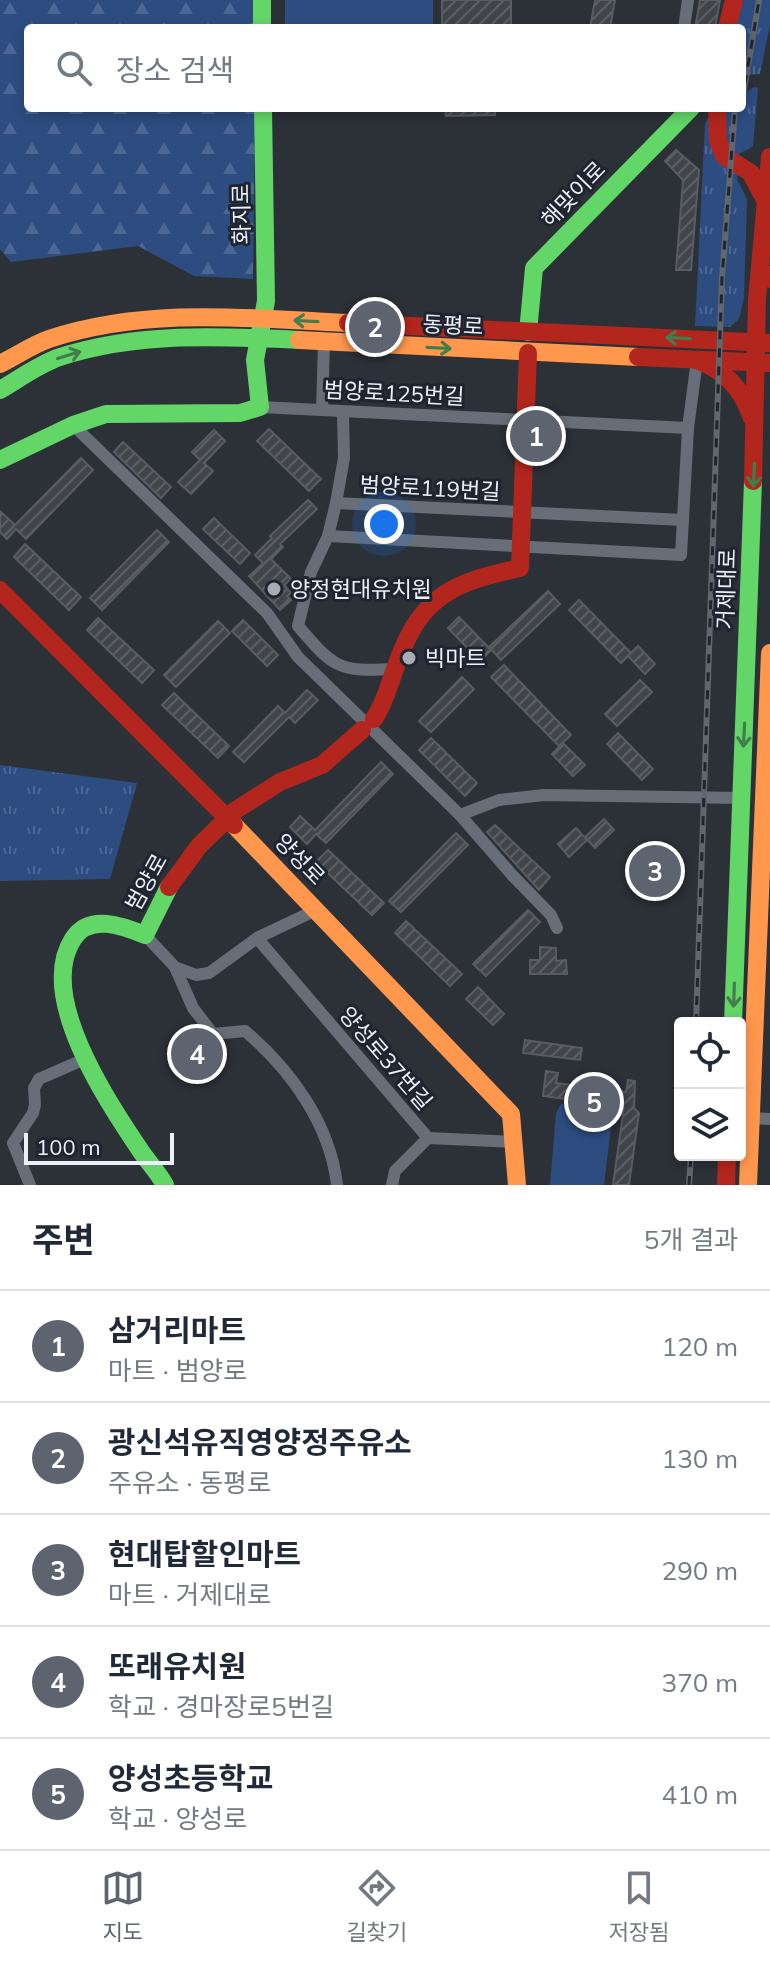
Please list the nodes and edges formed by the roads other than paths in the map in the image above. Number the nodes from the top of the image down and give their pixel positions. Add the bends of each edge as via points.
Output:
1 (262, 0) edge
2 (688, 0) edge
3 (734, 0) edge
4 (262, 24) edge
5 (685, 24) edge
6 (728, 24) edge
7 (263, 112) edge
8 (687, 112) edge
9 (717, 112) edge
10 (770, 157) edge
11 (766, 202) junction
12 (766, 235) edge
13 (263, 319) junction
14 (528, 332) junction
15 (258, 338) junction
16 (763, 342) edge
17 (324, 343) junction
18 (528, 353) junction
19 (697, 360) junction
20 (763, 363) edge
21 (0, 364) edge
22 (0, 390) edge
23 (260, 407) junction
24 (322, 410) junction
25 (343, 413) junction
26 (525, 419) junction
27 (73, 425) junction
28 (688, 428) junction
29 (755, 430) junction
30 (0, 460) edge
31 (336, 503) junction
32 (522, 513) junction
33 (683, 520) junction
34 (328, 536) junction
35 (521, 548) junction
36 (0, 590) edge
37 (298, 626) junction
38 (285, 638) junction
39 (770, 653) edge
40 (770, 667) edge
41 (394, 669) junction
42 (741, 798) junction
43 (460, 815) junction
44 (228, 819) junction
45 (766, 839) edge
46 (316, 910) junction
47 (557, 928) dead end
48 (145, 935) junction
49 (257, 938) junction
50 (175, 967) junction
51 (733, 1017) edge
52 (762, 1053) edge
53 (87, 1058) junction
54 (761, 1118) edge
55 (428, 1138) junction
56 (514, 1142) junction
57 (750, 1157) junction
58 (727, 1161) edge
59 (30, 1185) edge
60 (165, 1185) edge
61 (337, 1185) edge
62 (392, 1185) edge
63 (517, 1185) edge
64 (726, 1185) edge
65 (748, 1185) edge
66 (755, 1185) edge

1 - 4 main road
2 - 5 street
3 - 6 main road
7 - 13 main road, 화지로
8 - 14 main road, 해맞이로 via 534,268
9 - 11 main road via 724,156 757,178
10 - 11 main road, 거제대로
11 - 12 main road, 거제대로
12 - 16 main road, 거제대로
14 -> 13 main road, 동평로
13 - 15 main road, 화지로
13 - 21 main road, 동평로 via 154,317 112,323 46,340
16 -> 14 main road, 동평로
15 - 17 main road, 동평로
22 -> 15 main road, 동평로 via 57,358 120,342
15 - 23 main road, 화지로
16 - 20 main road, 거제대로
17 -> 18 main road, 동평로
17 - 24 street
18 - 19 main road, 동평로
18 - 26 main road
19 - 20 main road, 동평로
19 - 28 street
19 - 29 main road via 735,382
20 - 29 main road, 거제대로
23 - 24 street, 범양로125번길
23 - 27 main road via 240,413 106,414
24 - 25 street, 범양로125번길
25 - 26 street, 범양로125번길
25 - 31 street via 344,458
26 - 28 street, 범양로125번길
26 - 32 main road
27 - 30 main road
27 - 38 street via 267,613
28 - 33 street
29 -> 42 main road, 거제대로
31 - 32 street, 범양로119번길
31 - 34 street
32 - 33 street, 범양로119번길
32 - 35 main road
33 - 35 street via 681,555
34 - 35 street
34 - 37 street via 311,572
35 - 41 main road, 범양로 via 520,568 474,577 442,591 416,618
36 - 44 main road, 양성로
37 - 38 street
37 - 41 street via 336,666
38 - 43 street via 298,657
39 - 40 main road
40 - 45 main road
41 - 44 main road, 범양로 via 387,697 343,749 254,797
42 - 43 street via 544,795 499,800
42 -> 51 main road, 거제대로
43 - 47 street
44 - 46 main road, 양성로
44 - 48 main road, 범양로 via 183,862
45 - 52 main road
46 - 49 street
46 - 56 main road, 양성로 via 511,1114
48 - 50 street
48 - 53 main road, 범양로 via 98,922 84,925 62,959 64,1001
49 - 50 street via 209,973 196,975
49 - 55 street, 양성로37번길
50 - 61 street via 193,1008 213,1034 245,1031 302,1095 324,1130
52 - 54 main road
53 - 59 street via 39,1079 34,1088 33,1113 13,1143
53 - 60 main road, 범양로
54 - 57 main road
55 - 56 street, 양성로37번길
55 - 62 street via 395,1171
56 - 63 main road, 양성로
57 - 65 main road
57 - 66 street
58 - 64 main road

